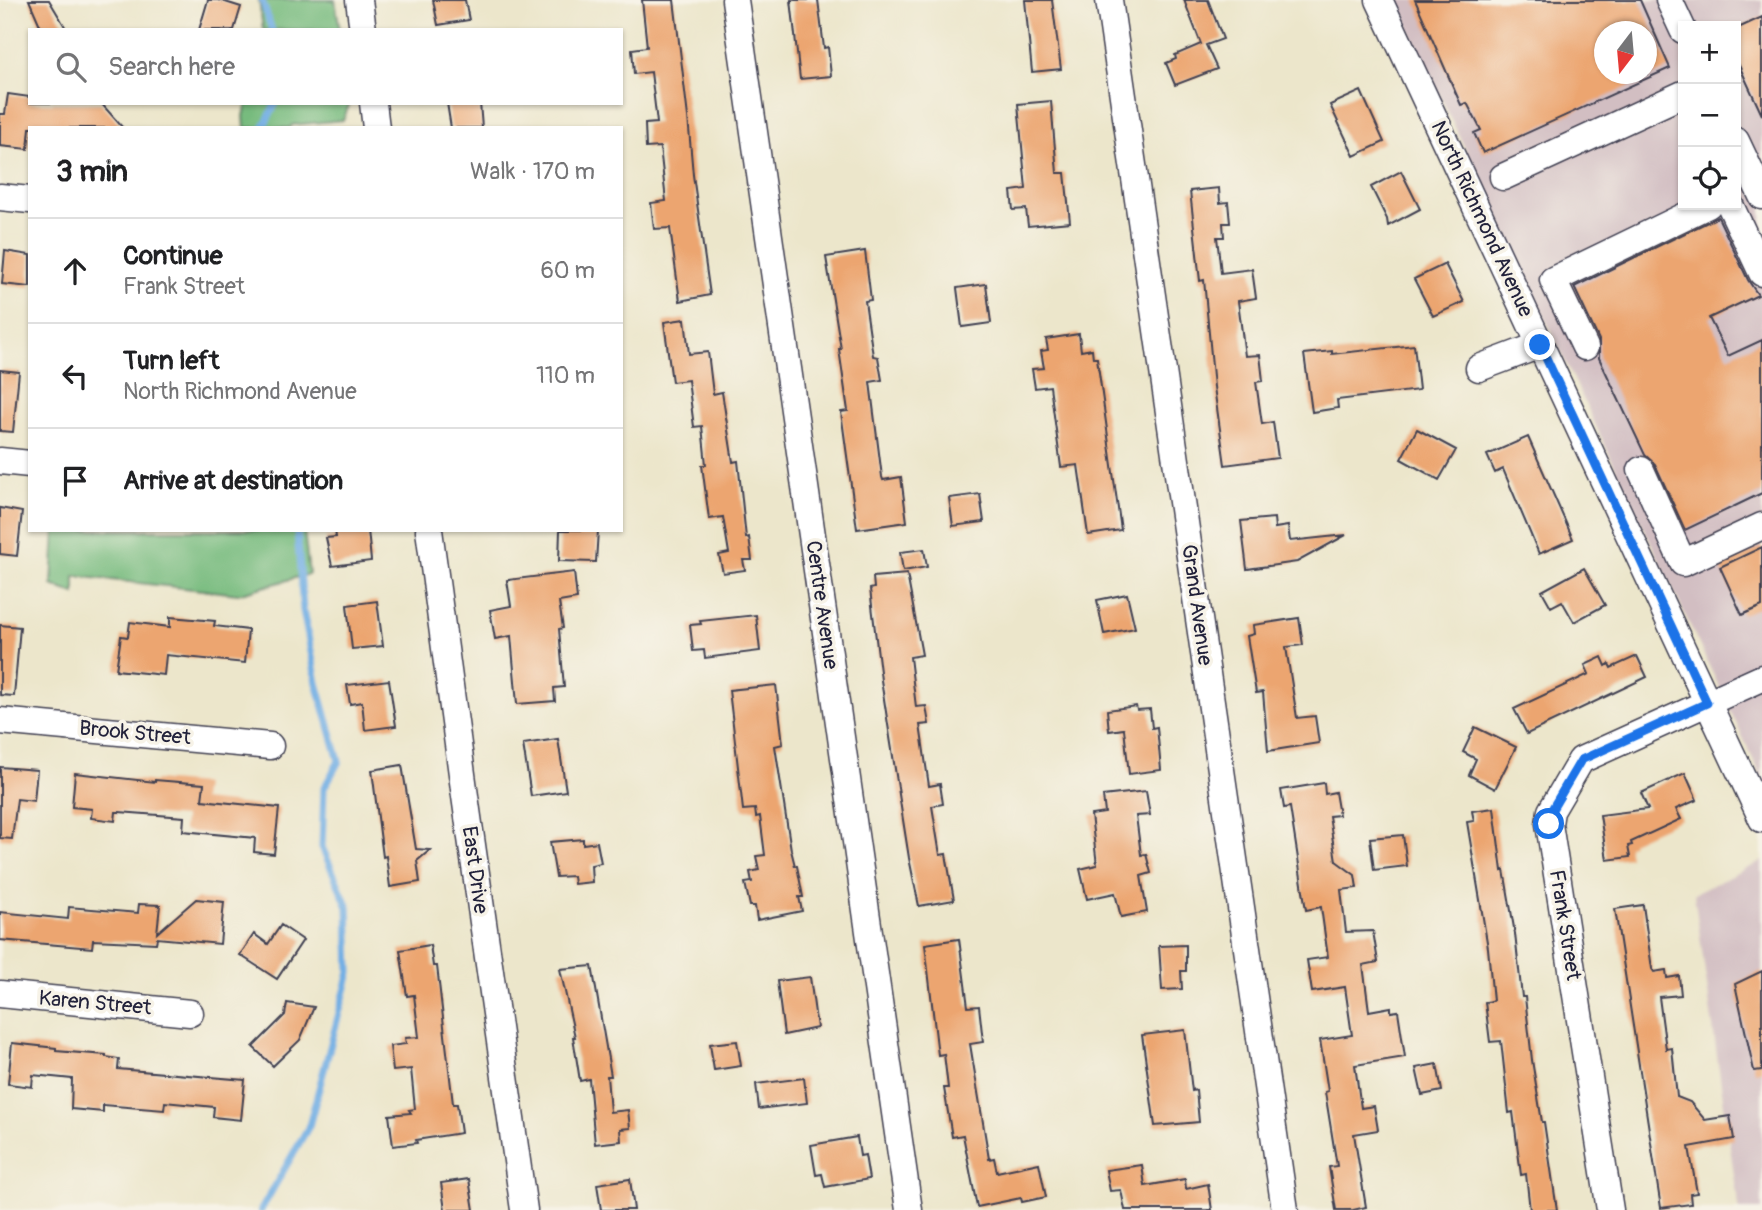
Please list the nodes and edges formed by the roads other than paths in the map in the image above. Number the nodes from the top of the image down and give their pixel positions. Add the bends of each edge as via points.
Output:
1 (359, 0) edge
2 (735, 0) edge
3 (1109, 0) edge
4 (1379, 0) edge
5 (1669, 0) edge
6 (1679, 21) edge
7 (363, 28) edge
8 (1678, 96) edge
9 (373, 105) edge
10 (376, 126) edge
11 (1738, 147) edge
12 (1503, 177) dead end
13 (1751, 190) edge
14 (0, 197) edge
15 (28, 200) edge
16 (1698, 210) edge
17 (1732, 210) edge
18 (1762, 273) edge
19 (1540, 345) junction
20 (1586, 347) dead end
21 (1479, 368) dead end
22 (0, 461) edge
23 (28, 464) edge
24 (1641, 470) dead end
25 (1762, 526) edge
26 (429, 532) edge
27 (1762, 678) edge
28 (1707, 703) junction
29 (0, 721) edge
30 (270, 746) dead end
31 (1762, 819) edge
32 (0, 994) edge
33 (190, 1013) dead end
34 (524, 1210) edge
35 (909, 1210) edge
36 (1285, 1210) edge
37 (1609, 1210) edge

1 - 7 street
2 - 35 street, Centre Avenue
3 - 36 street, Grand Avenue
4 - 19 street, North Richmond Avenue
5 - 6 street
8 - 12 street
9 - 10 street
11 - 13 street
14 - 15 street
16 - 20 street via 1553,280
17 - 18 street
19 - 21 street
19 - 28 street, North Richmond Avenue
22 - 23 street
24 - 25 street via 1683,563
26 - 34 street, East Drive
27 - 28 street, Frank Street
28 - 31 street, North Richmond Avenue
28 - 37 street, Frank Street via 1581,760 1551,811 1549,824
29 - 30 street, Brook Street
32 - 33 street, Karen Street

